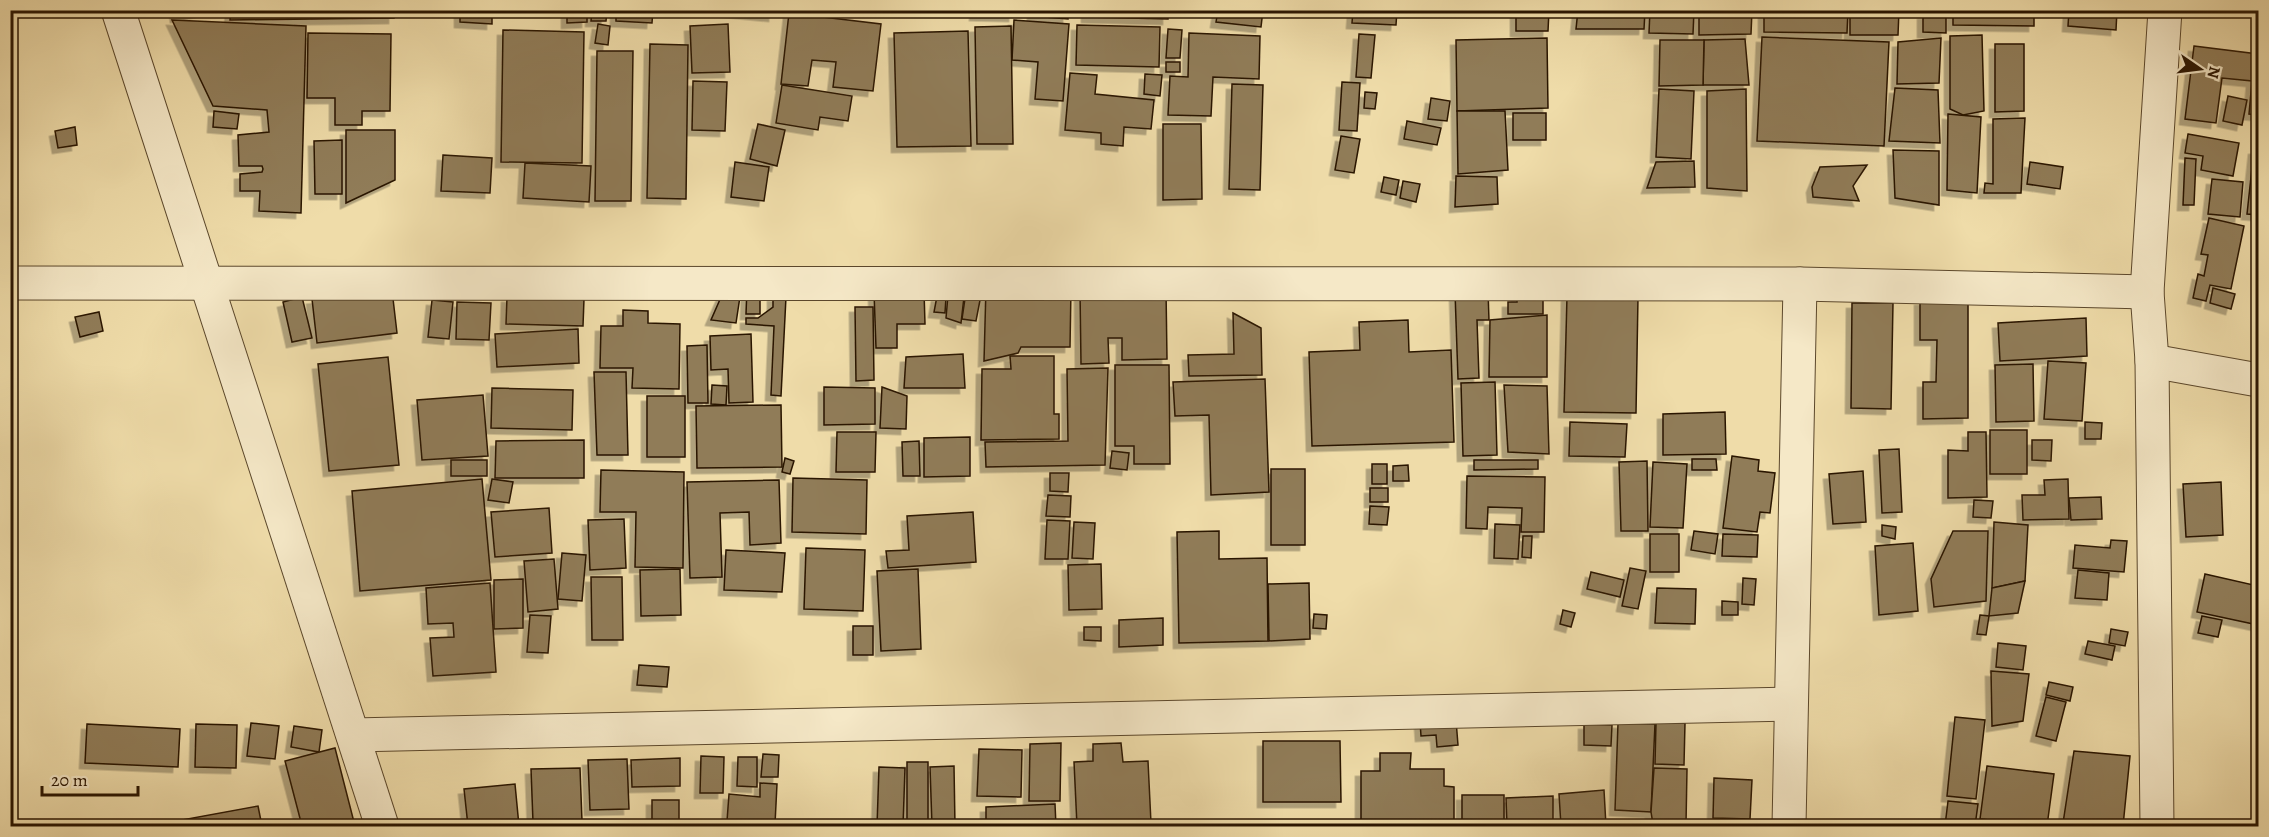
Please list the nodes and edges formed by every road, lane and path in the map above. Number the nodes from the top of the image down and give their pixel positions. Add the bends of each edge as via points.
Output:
1 (118, 10) edge
2 (2165, 10) edge
3 (10, 283) edge
4 (1800, 284) junction
5 (208, 285) junction
6 (2147, 292) junction
7 (2152, 361) junction
8 (2259, 380) edge
9 (1790, 704) junction
10 (353, 735) junction
11 (382, 826) edge
12 (1789, 826) edge
13 (2157, 826) edge

1 - 5 street
2 - 6 street
3 - 5 street
4 - 5 street
4 - 6 street
4 - 9 street
5 - 10 street
6 - 7 street
7 - 8 street
7 - 13 street
9 - 10 street
9 - 12 street
10 - 11 street

